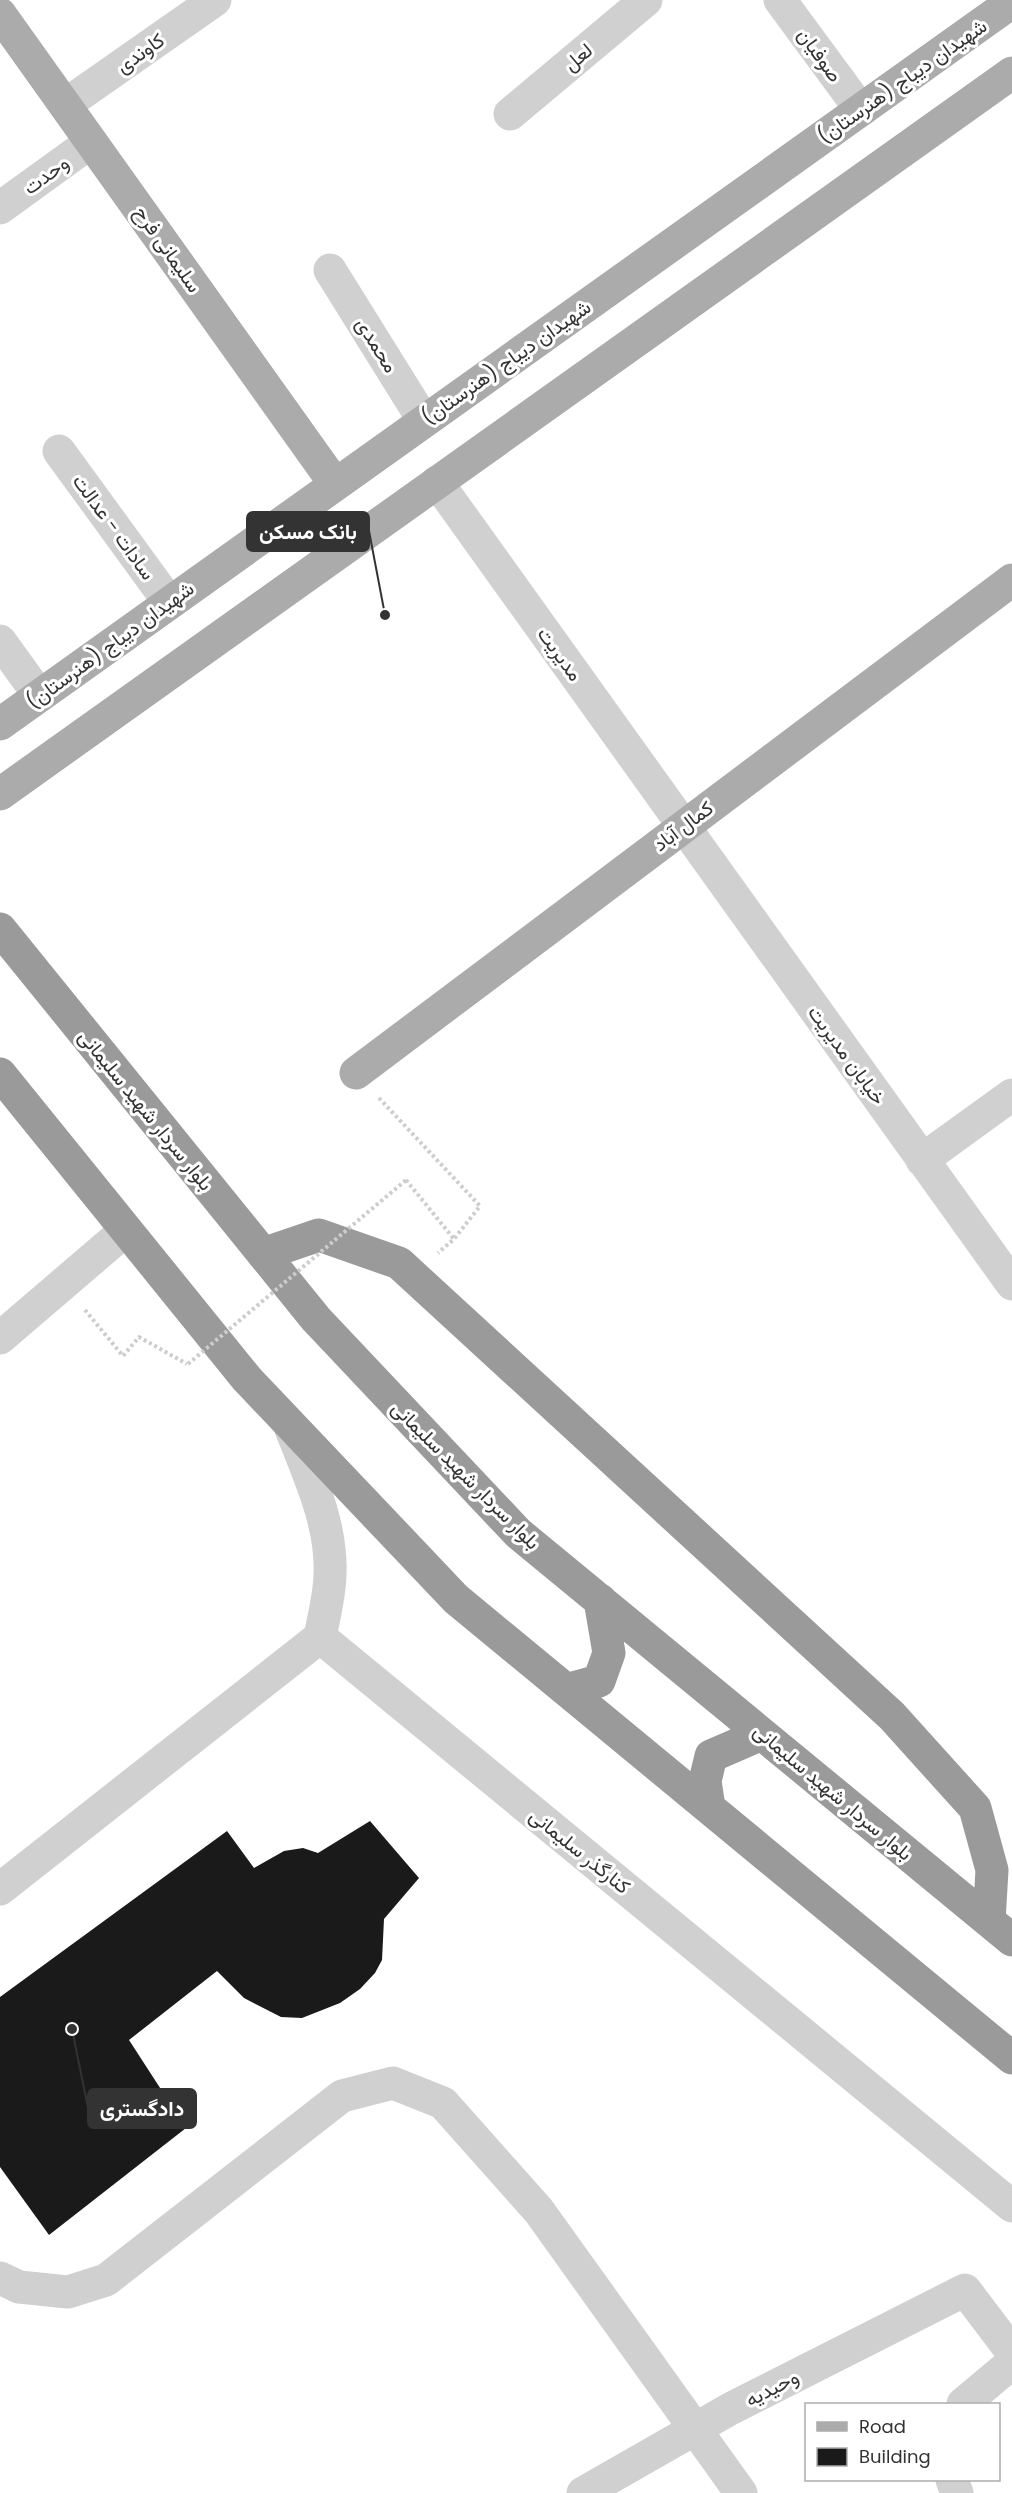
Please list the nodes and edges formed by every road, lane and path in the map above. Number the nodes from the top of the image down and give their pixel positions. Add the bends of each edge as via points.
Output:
1 (214, 0) edge
2 (646, 0) edge
3 (780, 0) edge
4 (1012, 2) edge
5 (0, 14) edge
6 (1012, 73) edge
7 (65, 105) junction
8 (861, 110) junction
9 (510, 114) dead end
10 (92, 142) junction
11 (0, 208) edge
12 (330, 270) dead end
13 (424, 420) junction
14 (59, 451) dead end
15 (438, 482) junction
16 (335, 484) junction
17 (1012, 580) edge
18 (170, 602) junction
19 (0, 641) edge
20 (39, 695) junction
21 (0, 724) edge
22 (0, 794) edge
23 (683, 826) junction
24 (0, 929) edge
25 (356, 1073) joint
26 (0, 1074) edge
27 (1012, 1095) edge
28 (922, 1160) junction
29 (126, 1230) junction
30 (454, 1239) junction
31 (263, 1254) junction
32 (412, 1275) junction
33 (63, 1284) junction
34 (1012, 1284) edge
35 (0, 1338) edge
36 (289, 1424) junction
37 (600, 1600) junction
38 (320, 1637) junction
39 (566, 1690) junction
40 (762, 1734) junction
41 (709, 1808) junction
42 (0, 1889) edge
43 (1000, 1930) edge
44 (1012, 2058) edge
45 (1012, 2206) edge
46 (0, 2278) edge
47 (1012, 2352) edge
48 (1012, 2363) edge
49 (964, 2403) edge
50 (695, 2431) junction
51 (583, 2493) edge
52 (741, 2493) edge

1 - 7 street, کاوندی
2 - 9 street, لعل
3 - 8 street, صوفیان
4 - 8 main road, شهیدان دیباج (هنرستان)
5 - 7 main road, سلیمانی فرح
6 - 15 main road
7 - 10 main road, سلیمانی فرح
8 - 13 main road, شهیدان دیباج (هنرستان)
10 - 11 street, وحدت
10 - 16 main road, سلیمانی فرح
12 - 13 street, محمدی
13 - 16 main road, شهیدان دیباج (هنرستان)
14 - 18 street, سادات - عدالت
15 - 22 main road
15 - 23 street, مدیریت
16 - 18 main road, شهیدان دیباج (هنرستان)
17 - 23 main road, کمال آباد
18 - 20 main road, شهیدان دیباج (هنرستان)
19 - 20 street
20 - 21 main road, شهیدان دیباج (هنرستان)
23 - 25 main road, کمال آباد
23 - 28 street, خیابان مدیریت
24 - 31 highway, بلوار سردار شهید سلیمانی
25 - 30 path via 480,1206
26 - 29 highway
27 - 28 street
28 - 34 street, خیابان مدیریت
29 - 33 street
29 - 36 highway via 247,1379
30 - 32 path
30 - 33 path, bridge via 406,1180 188,1364 139,1337 123,1356
31 - 32 highway via 318,1235 399,1263
31 - 37 highway, بلوار سردار شهید سلیمانی via 316,1319 518,1533
32 - 43 highway via 892,1716 960,1791 975,1808 992,1870
33 - 35 street
36 - 38 street via 314,1489 329,1549 330,1575
36 - 39 highway via 456,1599
37 - 39 highway via 609,1653 599,1681
37 - 40 highway, بلوار سردار شهید سلیمانی
38 - 42 street
38 - 45 street, کنارگذر سلیمانی
39 - 41 highway
40 - 41 highway via 711,1756 705,1781
40 - 43 highway, بلوار سردار شهید سلیمانی
41 - 44 highway
46 - 50 street via 19,2287 68,2292 106,2280 342,2096 393,2083 443,2103 539,2211
47 - 50 street, وحیدیه via 965,2290 730,2409
48 - 49 street
50 - 51 street, وحیدیه
50 - 52 street

